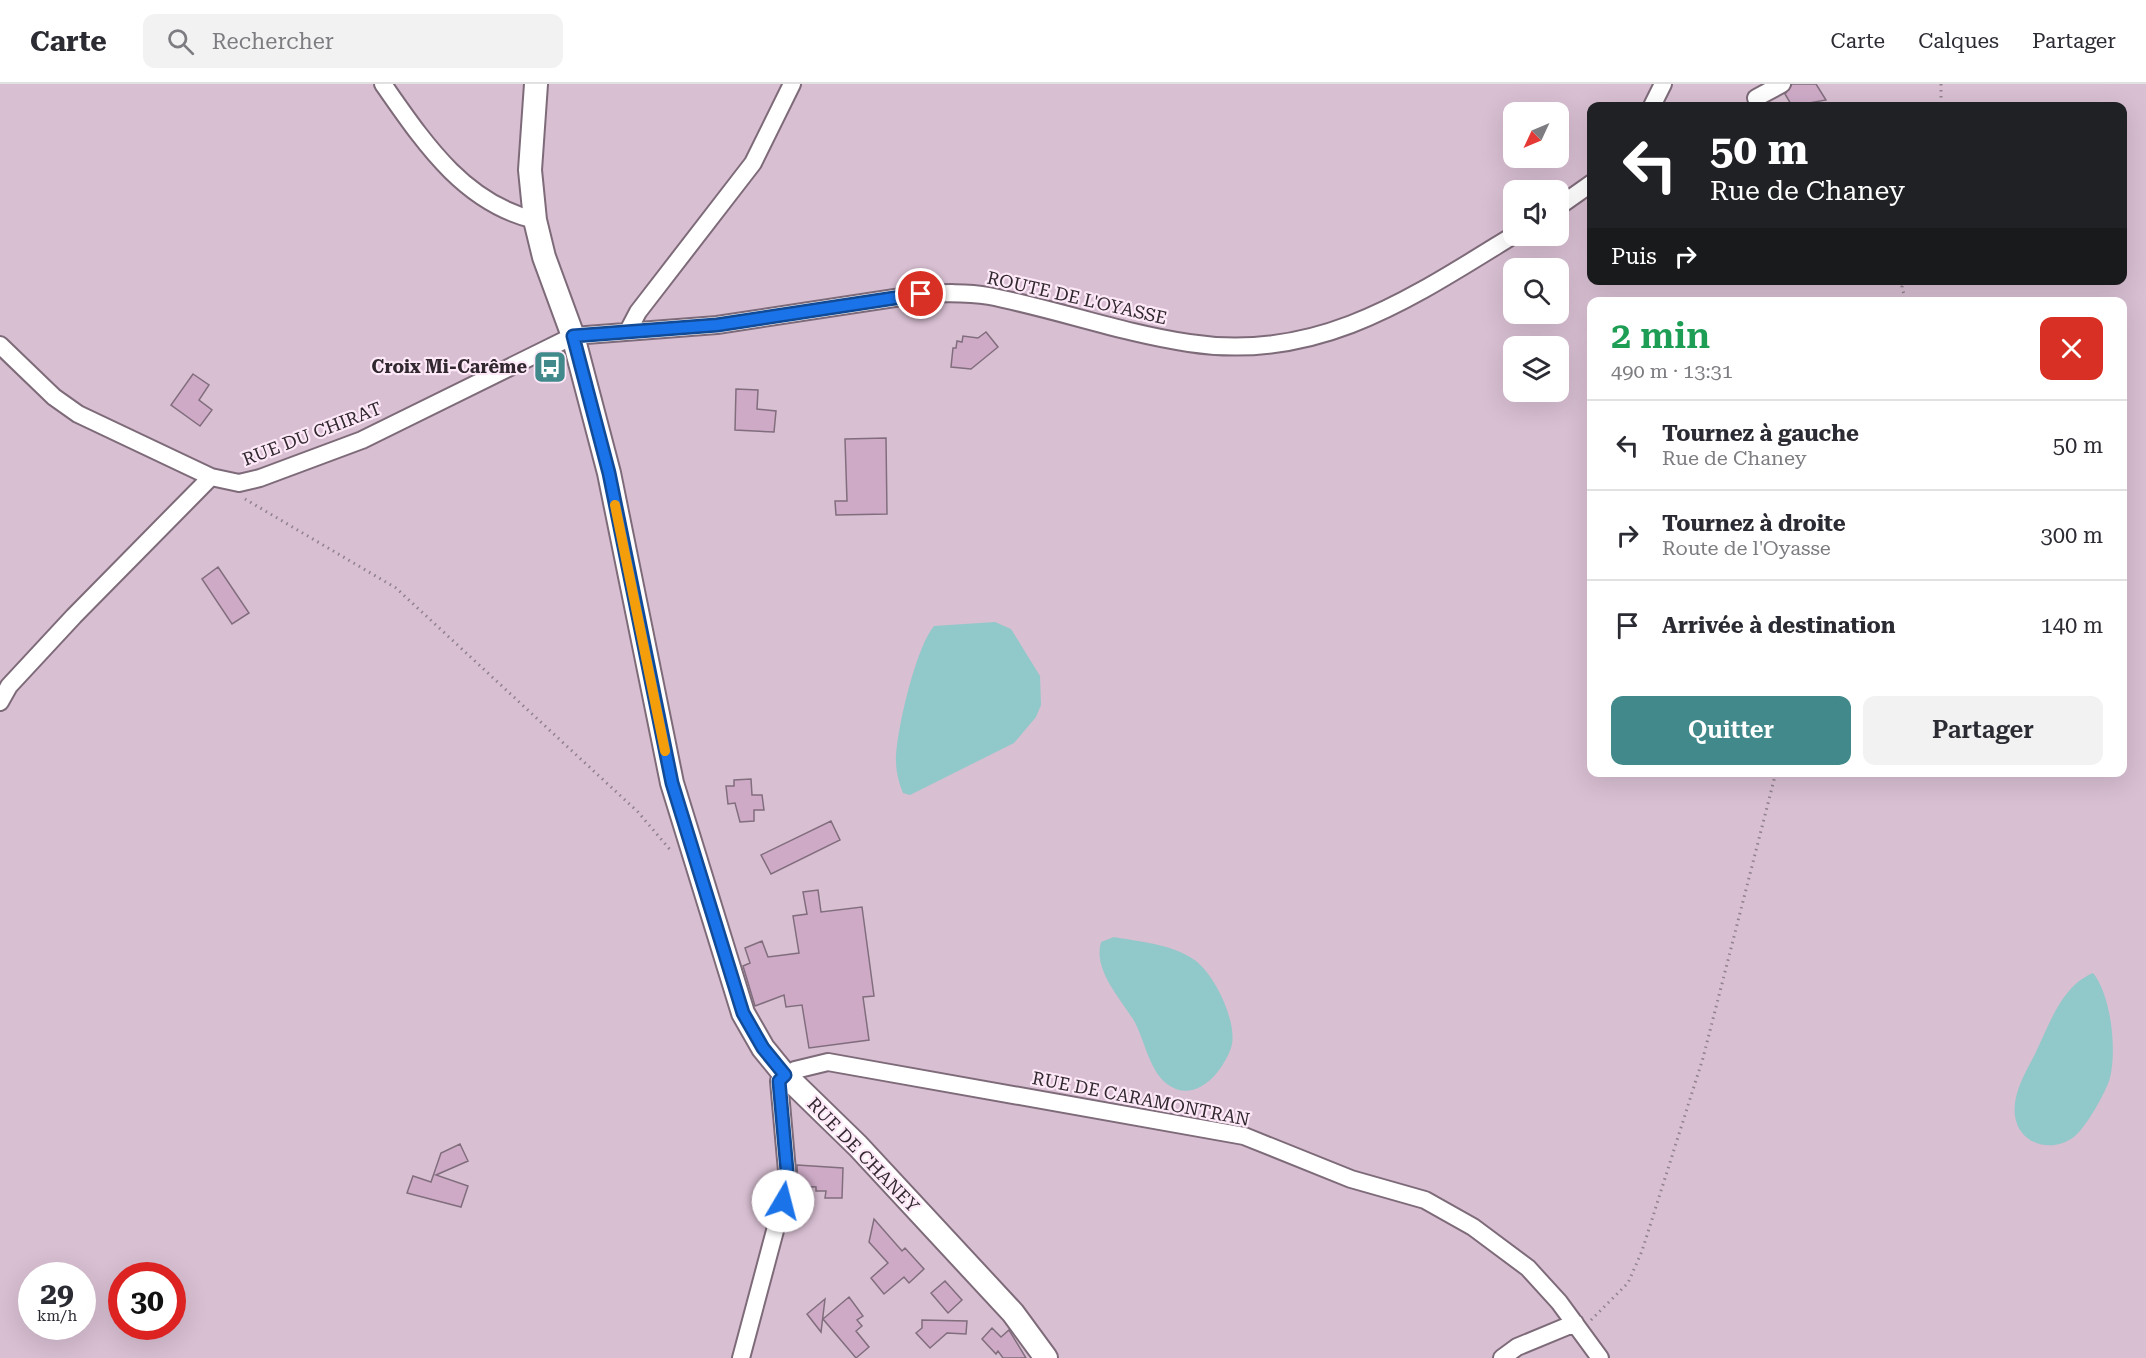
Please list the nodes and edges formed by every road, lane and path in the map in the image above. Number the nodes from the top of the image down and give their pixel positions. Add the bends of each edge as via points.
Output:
1 (383, 84) edge
2 (536, 84) edge
3 (792, 84) edge
4 (1663, 84) edge
5 (1782, 84) edge
6 (1941, 84) edge
7 (1756, 98) dead end
8 (1654, 102) edge
9 (1941, 102) edge
10 (1587, 187) edge
11 (1569, 199) edge
12 (535, 220) junction
13 (1503, 242) edge
14 (628, 331) junction
15 (573, 336) junction
16 (0, 345) edge
17 (211, 477) junction
18 (238, 494) dead end
19 (0, 702) edge
20 (1775, 777) edge
21 (673, 853) dead end
22 (785, 1075) junction
23 (1575, 1323) junction
24 (741, 1358) edge
25 (1046, 1358) edge
26 (1502, 1358) edge
27 (1600, 1358) edge

1 - 12 street via 437,157 467,188 513,215
2 - 12 street, RUE DE CHANEY via 530,170
3 - 14 street via 753,163 638,312
4 - 8 street
5 - 7 street
6 - 9 path
10 - 11 street
12 - 15 street, RUE DE CHANEY
13 - 14 street, ROUTE DE L'OYASSE via 1409,298 1366,318 1309,339 1253,348 1188,344 987,296 951,293 921,294 717,325
14 - 15 street, ROUTE DE L'OYASSE
15 - 17 street, RUE DU CHIRAT via 362,440 260,478 239,483
15 - 22 street, RUE DE CHANEY via 609,473 672,783 686,834 743,1013 763,1048
16 - 17 street, RUE DU CHIRAT via 54,397 78,414
17 - 19 street via 74,616 9,686
18 - 21 path via 396,588 638,812
20 - 23 path via 1703,1058 1636,1268 1628,1283 1592,1320
22 - 23 street, RUE DE CARAMONTRAN via 828,1062 1244,1136 1351,1179 1425,1200 1473,1227 1528,1268
22 - 24 street via 779,1081 788,1182
22 - 25 street, RUE DE CHANEY via 858,1146 1013,1313
23 - 26 street via 1516,1347
23 - 27 street, RUE DE CARAMONTRAN

